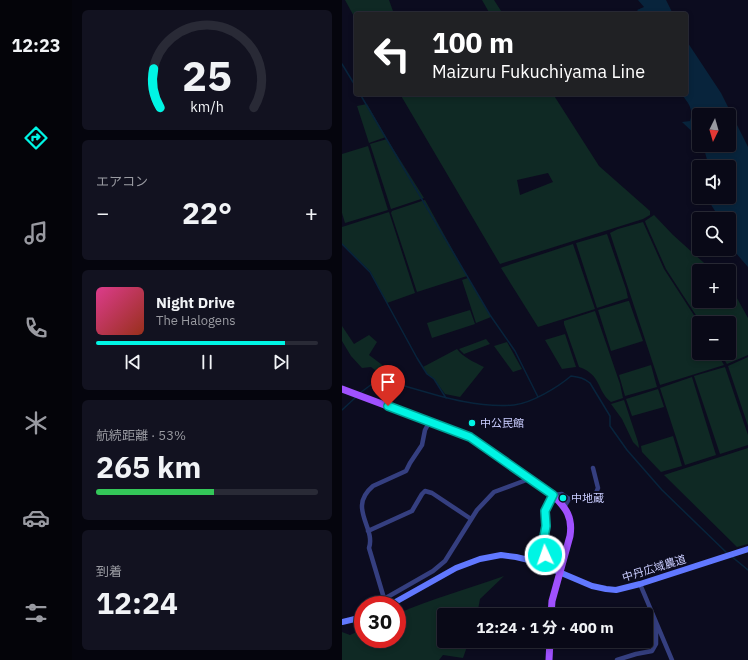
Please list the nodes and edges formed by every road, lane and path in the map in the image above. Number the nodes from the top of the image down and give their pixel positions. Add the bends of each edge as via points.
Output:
1 (342, 389) edge
2 (430, 421) junction
3 (593, 468) dead end
4 (529, 479) junction
5 (553, 495) junction
6 (569, 499) junction
7 (564, 507) junction
8 (471, 519) junction
9 (368, 531) junction
10 (748, 549) edge
11 (544, 565) junction
12 (559, 572) junction
13 (642, 583) junction
14 (383, 596) edge
15 (389, 596) edge
16 (406, 596) edge
17 (552, 608) edge
18 (655, 619) junction
19 (354, 620) edge
20 (342, 622) edge
21 (550, 648) edge
22 (550, 660) edge
23 (617, 660) edge
24 (672, 660) edge

1 - 2 main road
2 - 4 main road via 470,437
2 - 9 street via 422,445 406,471 368,490 363,500 362,512
3 - 6 street via 598,488 596,493
4 - 5 main road
4 - 8 street via 494,492
5 - 6 street via 562,494
5 - 7 main road
5 - 11 street via 545,511
6 - 7 street
7 - 12 main road via 571,526
8 - 9 street via 425,491 412,511
8 - 15 street via 444,561 433,571
9 - 14 street via 372,540 369,548
10 - 13 street, 中丹広域農道
11 - 12 street, 中丹広域農道
11 - 16 street, 中丹広域農道 via 501,555 480,559 456,568
12 - 13 street, 中丹広域農道 via 606,590
12 - 17 main road
13 - 18 street
18 - 23 street via 655,649
18 - 24 street
19 - 20 street
21 - 22 main road

